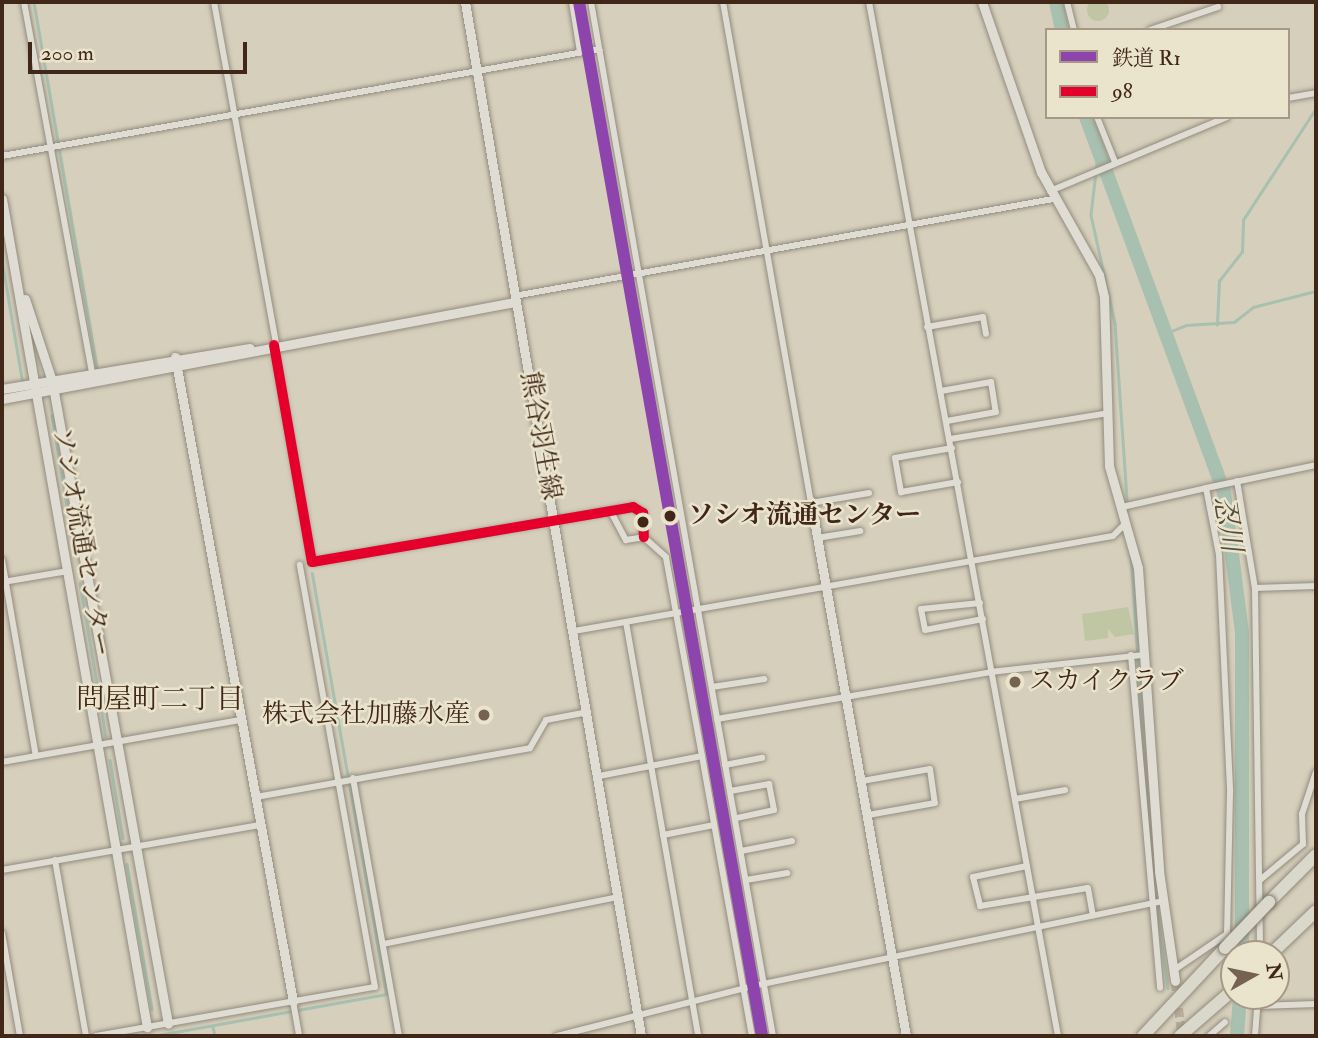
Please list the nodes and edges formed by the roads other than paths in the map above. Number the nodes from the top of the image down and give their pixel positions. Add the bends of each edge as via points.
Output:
1 (24, 2) edge
2 (214, 2) edge
3 (465, 2) edge
4 (572, 2) edge
5 (591, 2) edge
6 (723, 2) edge
7 (869, 2) edge
8 (982, 2) edge
9 (1067, 2) edge
10 (1218, 7) dead end
11 (1074, 28) edge
12 (1156, 28) edge
13 (600, 49) junction
14 (580, 52) junction
15 (477, 71) junction
16 (1316, 93) edge
17 (1290, 98) edge
18 (234, 114) junction
19 (1098, 119) edge
20 (1222, 119) edge
21 (53, 147) junction
22 (2, 156) edge
23 (1113, 163) junction
24 (1052, 195) junction
25 (2, 199) edge
26 (908, 225) junction
27 (767, 250) junction
28 (15, 271) junction
29 (640, 273) junction
30 (515, 299) junction
31 (927, 327) junction
32 (986, 334) dead end
33 (275, 344) junction
34 (176, 362) junction
35 (92, 374) junction
36 (53, 386) junction
37 (38, 388) junction
38 (2, 389) edge
39 (940, 391) junction
40 (2, 399) edge
41 (1108, 413) junction
42 (947, 421) junction
43 (950, 439) junction
44 (952, 448) junction
45 (1316, 465) edge
46 (1237, 481) junction
47 (958, 482) junction
48 (1206, 488) junction
49 (869, 493) dead end
50 (811, 503) junction
51 (1122, 507) junction
52 (610, 511) junction
53 (556, 521) junction
54 (1128, 521) junction
55 (860, 531) dead end
56 (644, 537) junction
57 (817, 538) junction
58 (2, 561) edge
59 (972, 562) junction
60 (300, 565) dead end
61 (70, 570) junction
62 (4, 582) edge
63 (1316, 586) edge
64 (825, 587) junction
65 (1255, 588) junction
66 (980, 603) junction
67 (698, 610) junction
68 (677, 614) junction
69 (983, 619) junction
70 (626, 622) junction
71 (574, 631) junction
72 (1137, 655) junction
73 (991, 672) junction
74 (764, 678) dead end
75 (712, 688) junction
76 (847, 698) junction
77 (588, 712) junction
78 (717, 719) junction
79 (242, 720) junction
80 (118, 741) junction
81 (99, 744) junction
82 (36, 756) junction
83 (702, 756) junction
84 (762, 758) dead end
85 (2, 762) edge
86 (725, 765) junction
87 (650, 766) junction
88 (1316, 772) edge
89 (599, 776) junction
90 (353, 778) junction
91 (340, 780) junction
92 (862, 781) junction
93 (1065, 790) dead end
94 (730, 791) junction
95 (256, 796) junction
96 (1015, 799) junction
97 (868, 815) junction
98 (735, 818) junction
99 (261, 825) junction
100 (714, 825) junction
101 (663, 835) junction
102 (792, 841) dead end
103 (135, 845) junction
104 (117, 848) junction
105 (741, 851) junction
106 (1316, 855) edge
107 (55, 860) junction
108 (1027, 866) junction
109 (2, 870) edge
110 (787, 873) dead end
111 (746, 880) junction
112 (1260, 880) junction
113 (618, 897) junction
114 (1033, 897) junction
115 (1157, 902) junction
116 (1316, 911) edge
117 (1093, 916) junction
118 (1039, 927) junction
119 (2, 933) edge
120 (1260, 940) edge
121 (1286, 940) edge
122 (383, 944) junction
123 (892, 958) junction
124 (1174, 970) junction
125 (1175, 981) tunnel mouth
126 (764, 984) junction
127 (1160, 988) dead end
128 (743, 989) junction
129 (293, 1001) junction
130 (1220, 1002) edge
131 (692, 1003) junction
132 (1316, 1003) edge
133 (1290, 1004) edge
134 (1258, 1010) edge
135 (638, 1019) junction
136 (1225, 1023) dead end
137 (168, 1024) junction
138 (148, 1027) junction
139 (20, 1036) edge
140 (86, 1036) edge
141 (96, 1036) edge
142 (299, 1036) edge
143 (399, 1036) edge
144 (557, 1036) edge
145 (641, 1036) edge
146 (698, 1036) edge
147 (752, 1036) edge
148 (773, 1036) edge
149 (906, 1036) edge
150 (1058, 1036) edge
151 (1143, 1036) edge
152 (1180, 1036) edge
153 (1209, 1036) edge
154 (1255, 1036) edge

1 - 21 street
2 - 18 street
3 - 15 street, 熊谷羽生線
4 - 14 street
5 - 13 street
6 - 27 street
7 - 26 street
8 - 24 street
9 - 11 street
10 - 12 street
13 - 14 street
13 - 29 street
14 - 15 street
15 - 18 street
15 - 30 street, 熊谷羽生線
16 - 17 street
18 - 21 street
18 - 33 street
19 - 23 street
20 - 23 street
21 - 22 street
21 - 35 street
23 - 24 street
24 - 26 street
24 - 41 street via 1098,275 1106,314
25 - 28 street
26 - 27 street
26 - 31 street
27 - 29 street
27 - 50 street
28 - 36 street, ソシオ流通センター
28 - 37 street
29 - 30 street
29 - 67 street
30 - 33 street
30 - 53 street, 熊谷羽生線
31 - 32 street via 983,317
31 - 39 street
33 - 34 street
33 - 53 street via 312,562
34 - 35 street
34 - 36 street
34 - 79 street
35 - 36 street
36 - 37 street
36 - 80 street, ソシオ流通センター
37 - 38 street
37 - 40 street
37 - 61 street
39 - 42 street
39 - 42 street via 991,382 996,412
41 - 43 street
41 - 51 street via 1109,466
42 - 43 street
43 - 44 street
44 - 47 street
44 - 47 street via 895,458 901,492
45 - 46 street
46 - 48 street
46 - 65 street
47 - 59 street
48 - 51 street
48 - 124 street via 1224,611 1227,934
49 - 50 street
50 - 57 street
51 - 54 street
52 - 53 street
52 - 56 street via 626,540
52 - 56 street via 639,508
53 - 71 street, 熊谷羽生線
54 - 59 street via 1113,536
54 - 72 street via 1139,568
55 - 57 street
56 - 68 street via 666,556
57 - 64 street
58 - 62 street
59 - 64 street
59 - 66 street
60 - 91 street
61 - 62 street
61 - 81 street
62 - 82 street
63 - 65 street
64 - 67 street
64 - 76 street
65 - 112 street
66 - 69 street
66 - 69 street via 921,609 925,630
67 - 68 street
67 - 75 street
68 - 70 street
68 - 83 street
69 - 73 street
70 - 71 street
70 - 87 street
71 - 77 street, 熊谷羽生線
72 - 73 street
72 - 115 street
73 - 76 street
73 - 96 street
74 - 75 street
75 - 78 street
76 - 78 street
76 - 92 street
77 - 89 street, 熊谷羽生線
77 - 90 street via 546,720 530,748
78 - 86 street
79 - 80 street
79 - 95 street
80 - 81 street
80 - 103 street, ソシオ流通センター
81 - 82 street
81 - 104 street
82 - 85 street
83 - 87 street
83 - 100 street
84 - 86 street
86 - 94 street
87 - 89 street
87 - 101 street
88 - 112 street via 1301,814 1303,844
89 - 113 street, 熊谷羽生線
90 - 91 street
90 - 122 street
91 - 95 street
91 - 129 street via 374,987
92 - 97 street
92 - 97 street via 930,769 935,803
93 - 96 street
94 - 98 street
94 - 98 street via 769,784 774,810
95 - 99 street
96 - 108 street
97 - 123 street
98 - 105 street
99 - 103 street
99 - 129 street
100 - 101 street
100 - 128 street
101 - 131 street
102 - 105 street
103 - 104 street
103 - 137 street, ソシオ流通センター
104 - 107 street
104 - 138 street
105 - 111 street
106 - 151 highway, bridge
107 - 109 street
107 - 140 street
108 - 114 street
108 - 114 street via 973,877 979,906
110 - 111 street
111 - 126 street
112 - 120 street
113 - 122 street
113 - 135 street, 熊谷羽生線
114 - 117 street via 1088,888
114 - 118 street
115 - 117 street
115 - 124 street
115 - 127 street
116 - 121 highway
117 - 118 street
118 - 123 street
118 - 150 street
119 - 139 street
122 - 143 street
123 - 126 street
123 - 149 street
124 - 125 street
126 - 128 street
126 - 148 street
128 - 131 street
128 - 147 street
129 - 137 street
129 - 142 street
130 - 152 highway
131 - 135 street
131 - 146 street
132 - 133 street
134 - 154 street
135 - 144 street
135 - 145 street, 熊谷羽生線
136 - 153 street
137 - 138 street
138 - 141 street

